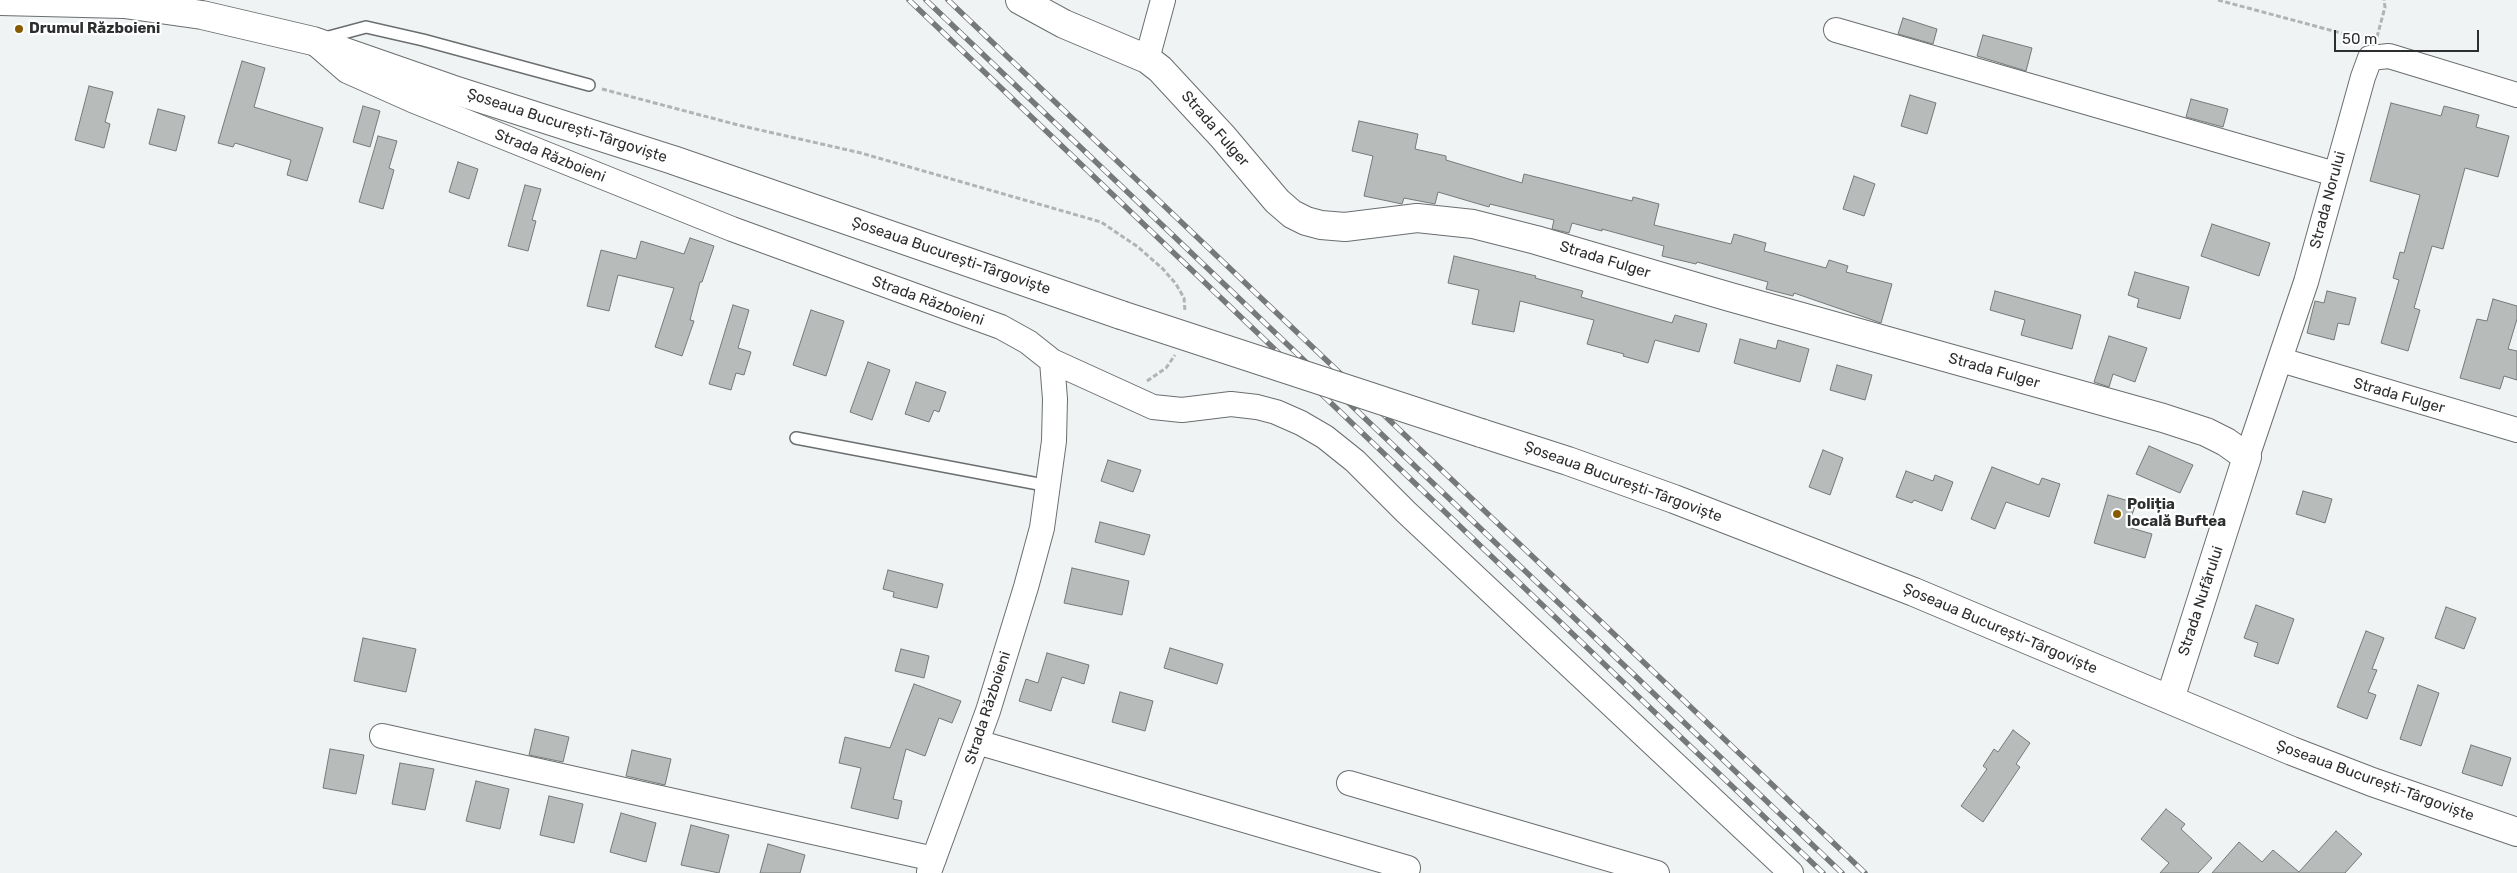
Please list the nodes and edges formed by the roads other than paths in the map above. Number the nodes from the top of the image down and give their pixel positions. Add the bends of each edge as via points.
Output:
1 (0, 0) edge
2 (1020, 0) edge
3 (1163, 0) edge
4 (1836, 30) dead end
5 (313, 42) junction
6 (1147, 59) junction
7 (589, 86) road end
8 (2517, 96) edge
9 (2335, 174) junction
10 (2282, 360) junction
11 (1052, 361) junction
12 (2517, 430) edge
13 (796, 438) dead end
14 (2248, 457) junction
15 (1049, 486) junction
16 (2170, 699) junction
17 (382, 736) dead end
18 (977, 742) junction
19 (1349, 783) dead end
20 (2517, 832) edge
21 (932, 866) edge
22 (1408, 868) dead end
23 (1657, 873) edge
24 (1792, 873) edge

1 - 5 main road, Șoseaua București-Târgoviște via 124,4 202,15
2 - 6 main road, Strada Fulger via 1064,24
3 - 6 street
4 - 9 street
5 - 7 lane via 366,28 423,40
5 - 11 street, Strada Războieni via 348,71 412,100 732,229 1001,327
5 - 16 main road, Șoseaua București-Târgoviște, bridge via 673,160 1121,315 1568,461 1914,592
6 - 14 main road, Strada Fulger via 1172,80 1277,201 1306,221 1345,227 1416,218 1473,224 2163,418 2206,432
8 - 9 street, Strada Norului via 2377,57 2362,77
9 - 10 street, Strada Norului
10 - 12 street, Strada Fulger
10 - 14 street, Strada Nufărului
11 - 15 street, Strada Războieni via 1055,399
11 - 24 street via 1153,407 1182,410 1231,404 1257,407 1285,415 1325,437 1356,461
13 - 15 lane
14 - 16 main road, Strada Nufărului
15 - 18 street, Strada Războieni via 1042,528 1026,587
16 - 20 main road, Șoseaua București-Târgoviște via 2372,782
17 - 21 street
18 - 21 street, Strada Războieni
18 - 22 street
19 - 23 street

